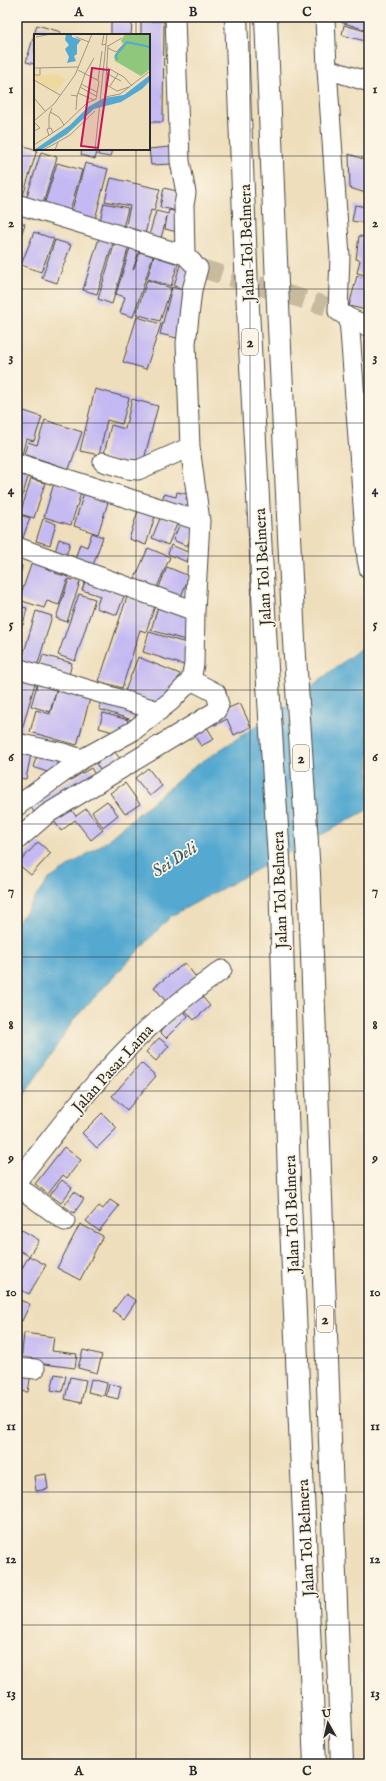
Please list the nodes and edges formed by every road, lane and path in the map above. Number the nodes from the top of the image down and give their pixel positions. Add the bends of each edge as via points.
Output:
1 (175, 17) edge
2 (236, 17) edge
3 (266, 17) edge
4 (325, 17) edge
5 (327, 69) junction
6 (369, 82) edge
7 (17, 204) edge
8 (195, 264) junction
9 (338, 312) junction
10 (369, 327) edge
11 (190, 447) junction
12 (103, 462) dead end
13 (17, 463) edge
14 (200, 521) junction
15 (17, 547) edge
16 (369, 569) edge
17 (195, 611) junction
18 (17, 668) edge
19 (191, 680) junction
20 (159, 711) junction
21 (17, 743) edge
22 (82, 759) junction
23 (17, 806) edge
24 (17, 840) edge
25 (222, 970) dead end
26 (17, 1181) edge
27 (17, 1186) edge
28 (66, 1221) dead end
29 (315, 1764) edge
30 (342, 1764) edge

1 - 8 street via 180,161 186,193 184,205
2 - 29 highway, Jalan Tol Belmera / 2 via 247,290 280,875 290,1187
3 - 30 highway, Jalan Tol Belmera / 2 via 294,641 309,874
4 - 5 street
5 - 6 street
5 - 9 street via 340,256
7 - 8 street
8 - 11 street via 186,343
9 - 10 street
9 - 16 street
11 - 12 street via 138,470
11 - 14 street
13 - 14 street
14 - 17 street
15 - 17 street
17 - 19 street via 194,664
18 - 20 street
19 - 20 street
19 - 24 street via 216,693 219,705 216,711 47,814
20 - 22 street via 133,731
21 - 22 street via 63,752
22 - 23 street
25 - 26 street, Jalan Pasar Lama via 142,1033 85,1096
27 - 28 street

